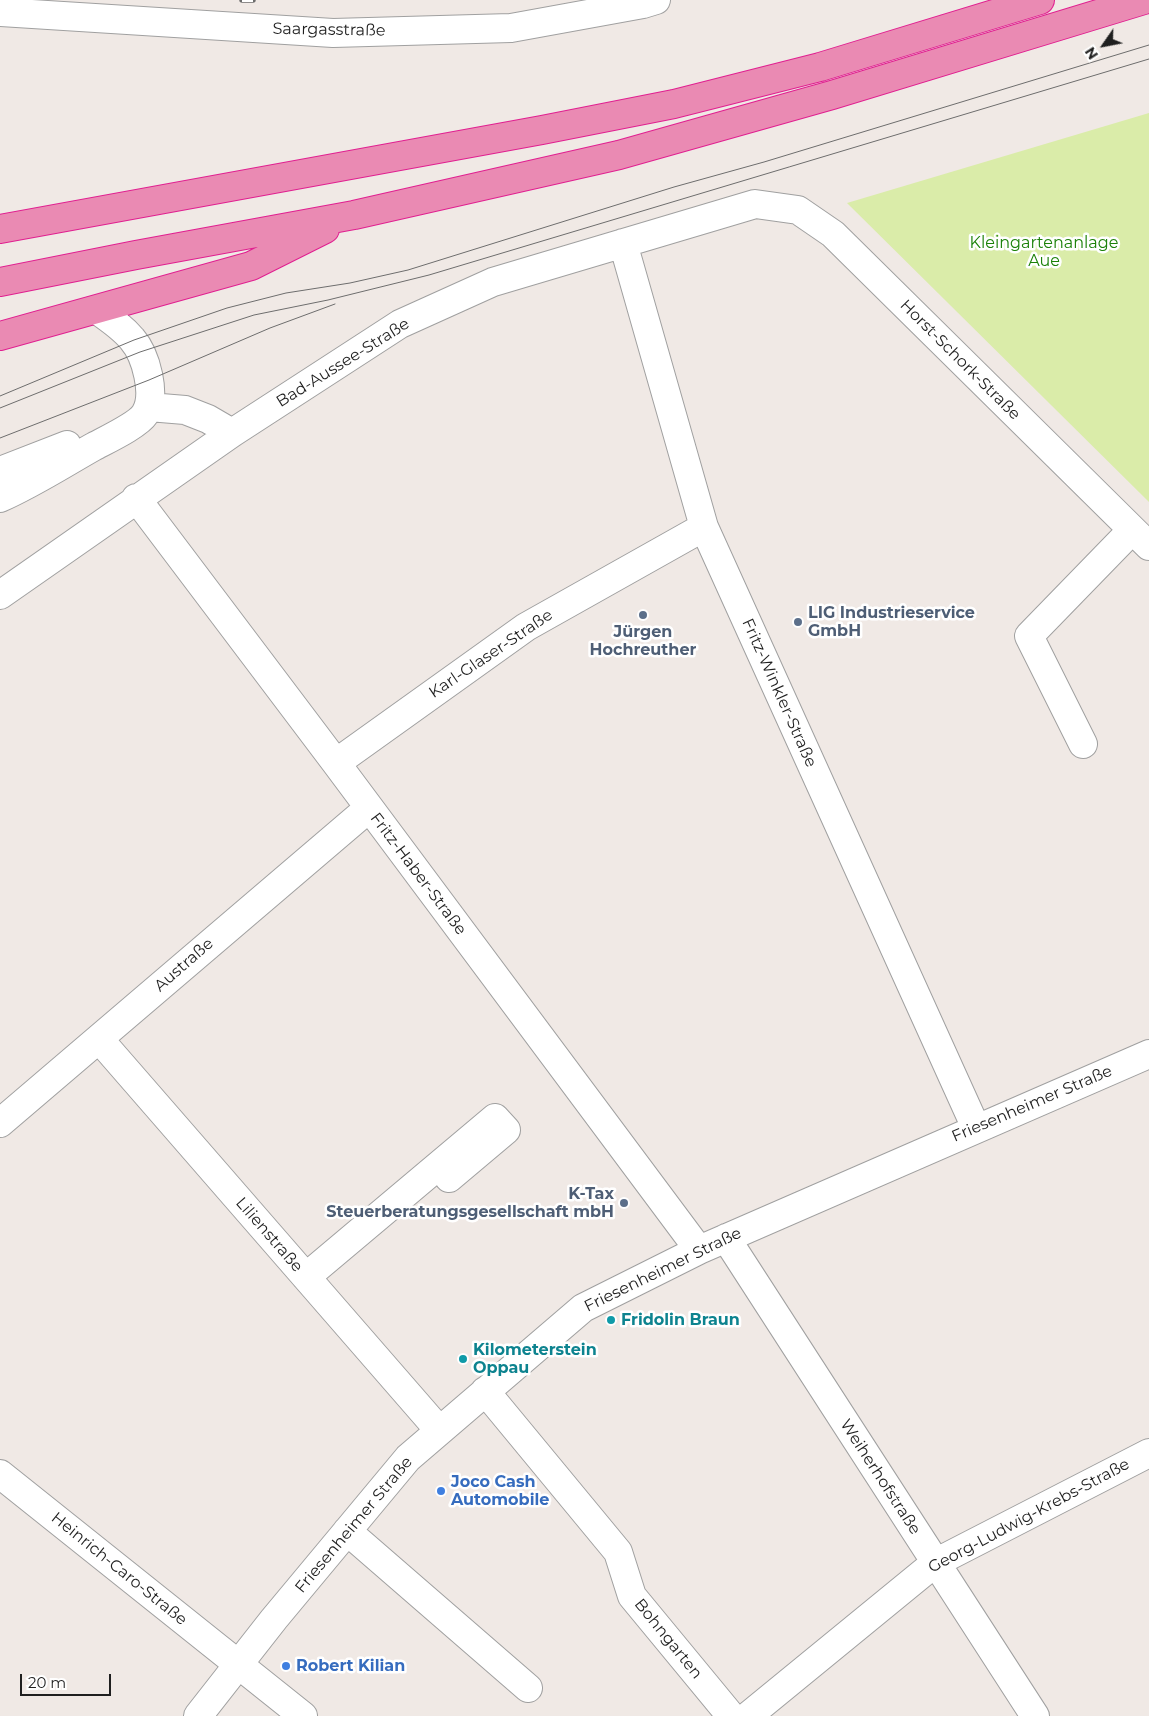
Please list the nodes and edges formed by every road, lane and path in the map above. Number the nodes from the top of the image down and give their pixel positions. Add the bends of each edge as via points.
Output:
1 (656, 0) edge
2 (1040, 0) edge
3 (1144, 0) edge
4 (0, 12) edge
5 (755, 204) joint
6 (354, 215) junction
7 (0, 229) edge
8 (623, 243) junction
9 (0, 282) edge
10 (97, 310) junction
11 (0, 336) edge
12 (148, 407) junction
13 (232, 433) junction
14 (103, 441) junction
15 (0, 471) edge
16 (0, 498) edge
17 (136, 498) junction
18 (704, 527) junction
19 (1141, 538) edge
20 (0, 595) edge
21 (1083, 744) dead end
22 (336, 763) junction
23 (369, 808) junction
24 (98, 1039) junction
25 (1149, 1054) edge
26 (0, 1123) edge
27 (976, 1128) junction
28 (449, 1178) dead end
29 (726, 1238) junction
30 (699, 1250) junction
31 (306, 1277) junction
32 (485, 1391) junction
33 (439, 1430) junction
34 (1149, 1453) edge
35 (0, 1474) edge
36 (348, 1530) junction
37 (935, 1563) junction
38 (238, 1664) junction
39 (528, 1688) dead end
40 (198, 1716) edge
41 (304, 1716) edge
42 (731, 1716) edge
43 (748, 1716) edge
44 (1035, 1716) edge

1 - 4 street, Saargasstraße via 511,28 333,33
2 - 7 highway via 820,68 674,104
3 - 6 highway via 662,144
5 - 8 street, Bad-Aussee-Straße
5 - 19 street, Horst-Schork-Straße via 798,210 832,234
6 - 9 highway
6 - 10 highway via 251,266
8 - 13 street, Bad-Aussee-Straße via 493,282 400,324
8 - 18 street, Fritz-Winkler-Straße
10 - 11 highway
10 - 12 street via 134,340 149,380
12 - 13 street via 185,410
12 - 14 street via 144,416
13 - 17 street, Bad-Aussee-Straße
14 - 15 street via 78,441
14 - 16 street
17 - 20 street, Bad-Aussee-Straße
17 - 22 street, Fritz-Haber-Straße
18 - 22 street, Karl-Glaser-Straße via 526,627
18 - 27 street, Fritz-Winkler-Straße
19 - 21 street via 1029,636
22 - 23 street, Fritz-Haber-Straße
23 - 24 street, Austraße
23 - 30 street, Fritz-Haber-Straße
24 - 26 street, Austraße
24 - 31 street, Lilienstraße
25 - 27 street, Friesenheimer Straße
27 - 29 street, Friesenheimer Straße
28 - 31 street via 506,1130 495,1118
29 - 30 street, Friesenheimer Straße
29 - 37 street, Weiherhofstraße
30 - 32 street, Friesenheimer Straße via 583,1308
31 - 33 street, Lilienstraße
32 - 33 street, Friesenheimer Straße
32 - 42 street, Bohngarten via 618,1552 632,1596
33 - 36 street, Friesenheimer Straße via 408,1458
34 - 37 street, Georg-Ludwig-Krebs-Straße
35 - 38 street, Heinrich-Caro-Straße
36 - 38 street, Friesenheimer Straße
36 - 39 street
37 - 43 street, Georg-Ludwig-Krebs-Straße
37 - 44 street, Weiherhofstraße
38 - 40 street, Friesenheimer Straße
38 - 41 street, Heinrich-Caro-Straße

